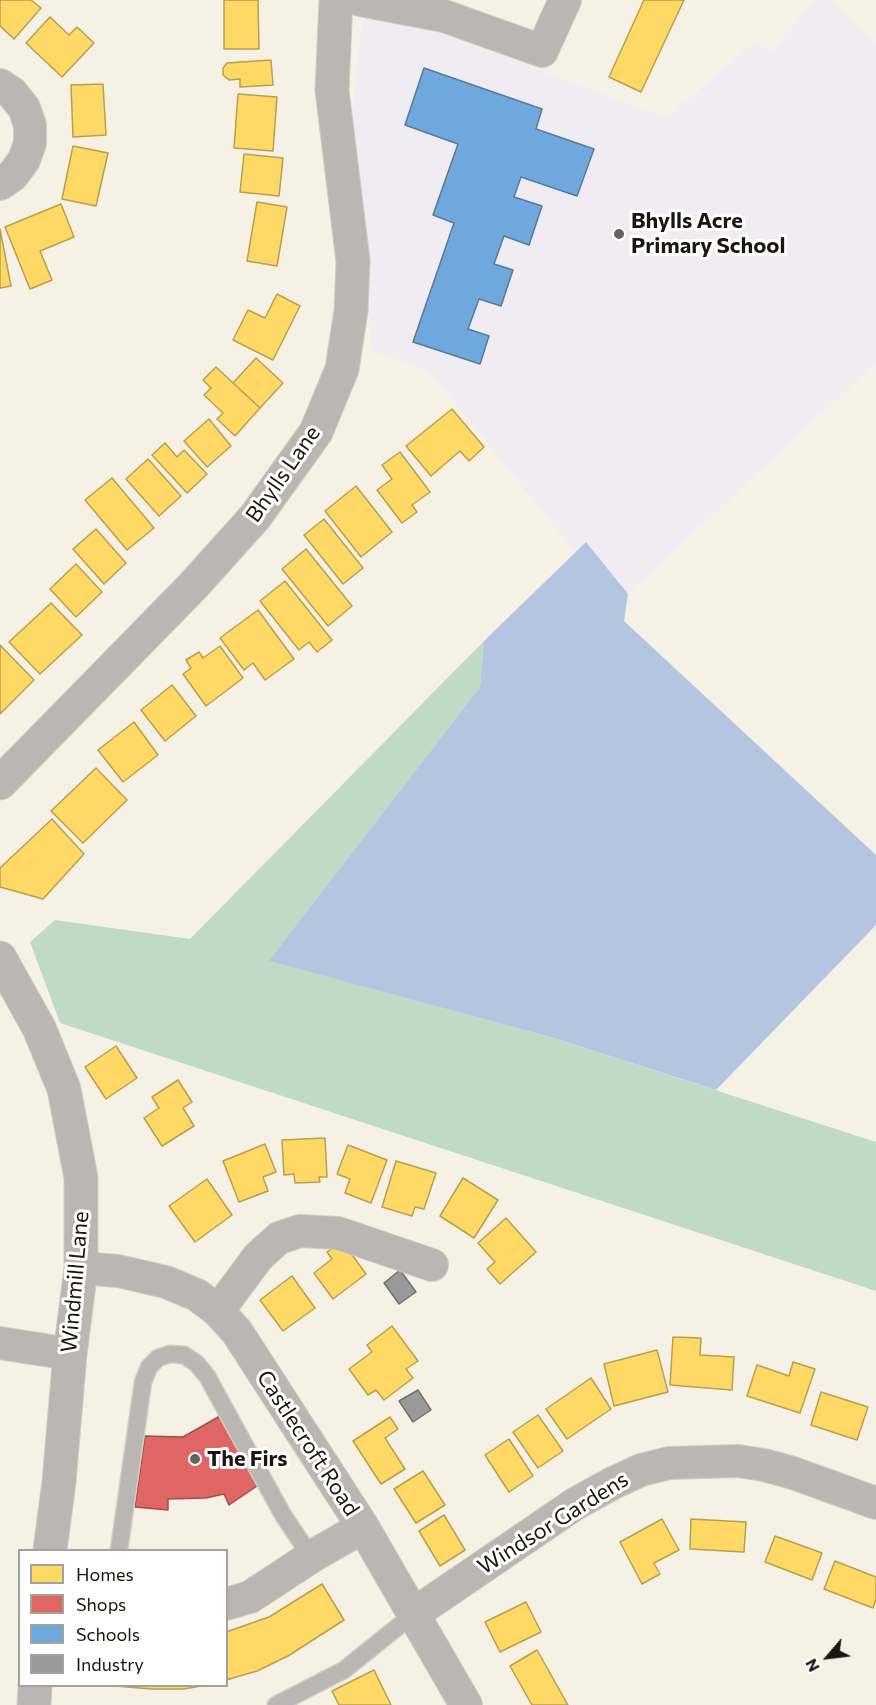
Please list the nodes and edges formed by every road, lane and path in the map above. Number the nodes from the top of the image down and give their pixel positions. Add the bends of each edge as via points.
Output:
1 (336, 0) edge
2 (360, 0) edge
3 (565, 0) edge
4 (0, 85) edge
5 (0, 184) edge
6 (0, 783) edge
7 (0, 958) edge
8 (432, 1265) dead end
9 (81, 1268) junction
10 (218, 1311) junction
11 (0, 1343) edge
12 (70, 1354) junction
13 (876, 1503) edge
14 (363, 1527) junction
15 (50, 1549) edge
16 (119, 1549) edge
17 (311, 1557) junction
18 (228, 1603) edge
19 (415, 1613) junction
20 (35, 1687) edge
21 (34, 1705) edge
22 (276, 1705) edge
23 (466, 1705) edge

1 - 6 street, Bhylls Lane via 332,90 353,261 351,311 342,369 316,432 255,517
2 - 3 street via 444,16 542,51
4 - 5 street via 24,108 30,125 30,143 24,160
7 - 9 street, Windmill Lane via 39,1028 64,1089 81,1178
8 - 10 street via 338,1233 300,1231 279,1238 258,1257
9 - 10 street, Castlecroft Road via 118,1271 166,1282 196,1295
9 - 12 street, Windmill Lane
10 - 14 street, Castlecroft Road via 237,1332
11 - 12 street
12 - 15 street, Windmill Lane
13 - 19 street, Windsor Gardens via 764,1465 738,1461 669,1463 641,1470 575,1504
14 - 17 street
14 - 19 street, Castlecroft Road
16 - 17 lane via 143,1382 149,1367 170,1354 184,1355 207,1376 283,1515
17 - 18 street via 250,1597
19 - 22 lane via 344,1670
19 - 23 street, Castlecroft Road
20 - 21 street

